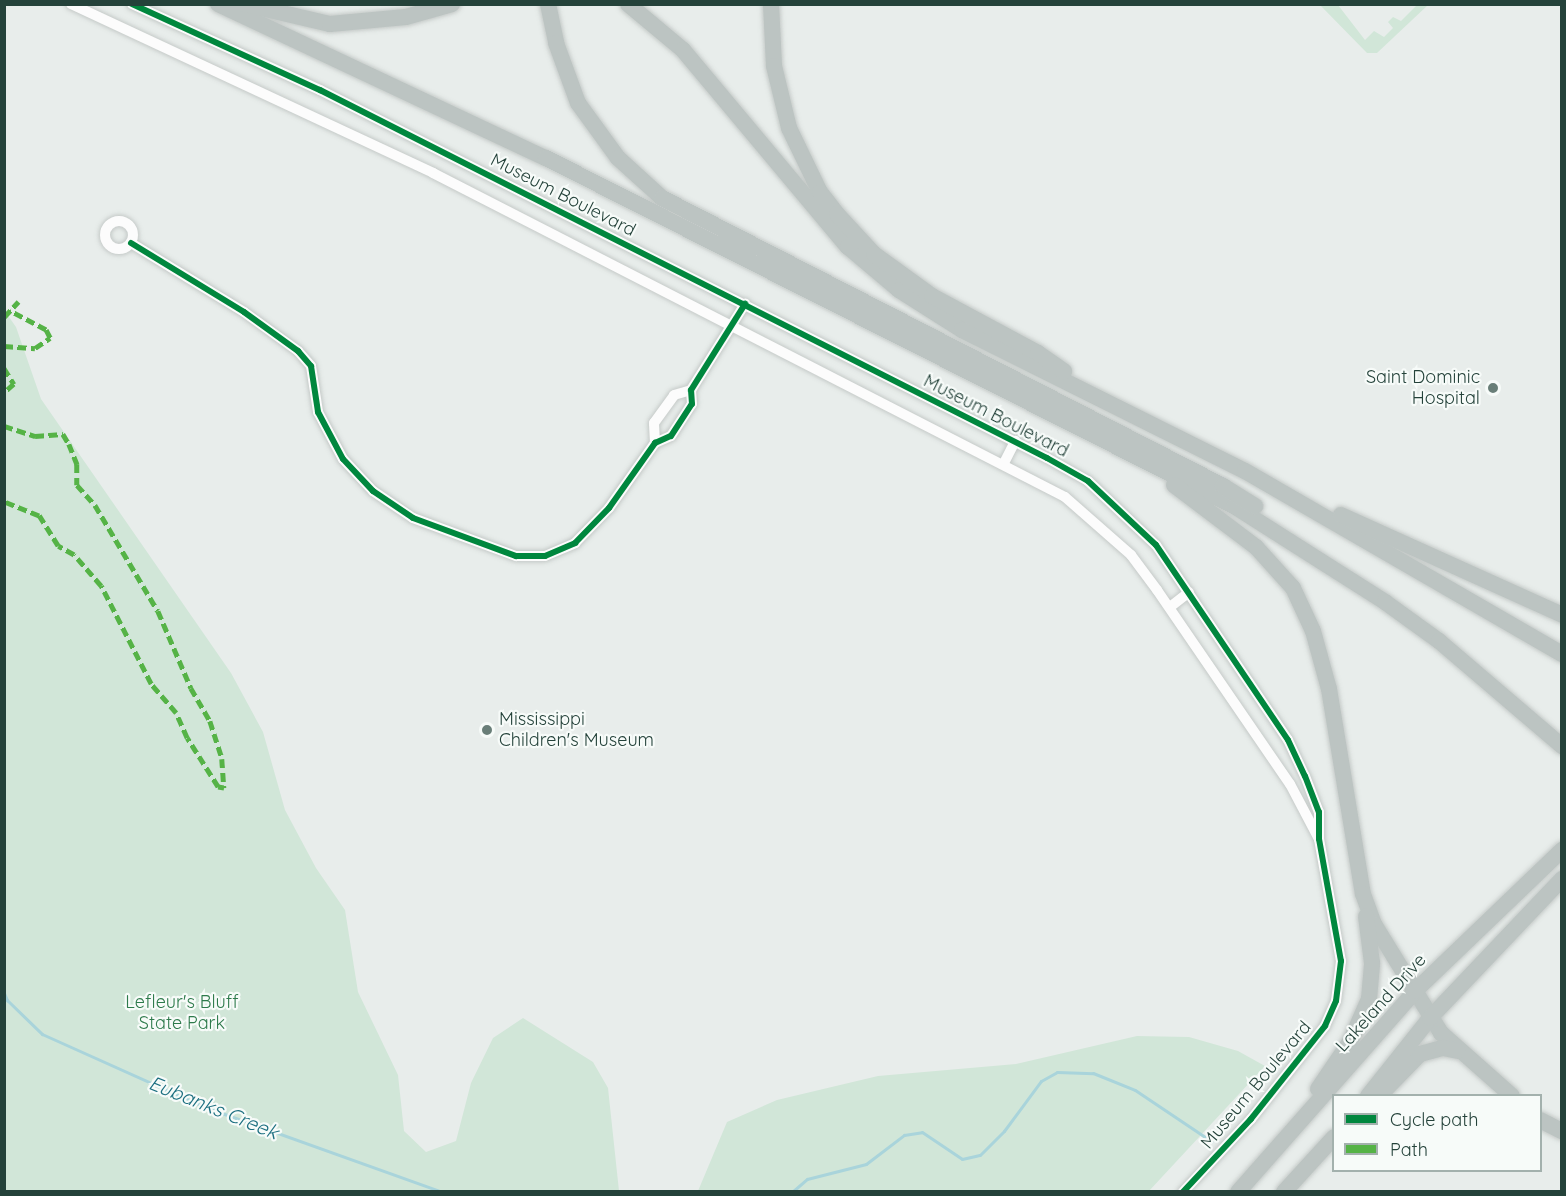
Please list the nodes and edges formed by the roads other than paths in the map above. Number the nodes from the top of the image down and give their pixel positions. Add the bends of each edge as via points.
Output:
1 (71, 4) edge
2 (132, 4) edge
3 (218, 4) edge
4 (244, 4) edge
5 (452, 4) edge
6 (548, 4) edge
7 (628, 4) edge
8 (771, 4) edge
9 (131, 243) dead end
10 (745, 304) junction
11 (734, 326) junction
12 (691, 390) junction
13 (1098, 397) junction
14 (1015, 441) junction
15 (655, 443) junction
16 (1126, 452) junction
17 (1004, 463) junction
18 (1245, 471) junction
19 (1189, 592) junction
20 (1385, 602) junction
21 (1170, 607) junction
22 (1562, 615) edge
23 (1562, 654) edge
24 (1562, 746) edge
25 (1319, 839) junction
26 (1562, 850) edge
27 (1562, 879) edge
28 (1363, 894) junction
29 (1415, 991) junction
30 (1430, 1018) junction
31 (1458, 1051) junction
32 (1369, 1094) edge
33 (1380, 1094) edge
34 (1511, 1094) edge
35 (1542, 1122) edge
36 (1562, 1133) edge
37 (1288, 1135) junction
38 (1331, 1141) edge
39 (1183, 1191) edge
40 (1238, 1191) edge
41 (1284, 1191) edge

1 - 11 street, Museum Boulevard via 340,128
2 - 10 street, Museum Boulevard via 320,90
3 - 16 highway via 546,158
4 - 5 highway via 330,24 397,19
6 - 20 highway via 556,43 578,103 618,158 662,198 1223,486 1310,541
7 - 13 highway via 683,50 816,211 874,270 962,330
8 - 13 highway via 774,66 789,128 820,192 842,220 874,254 932,296 1038,353
9 - 15 street via 244,312 298,351 312,366 318,412 343,459 373,491 413,518 516,556 545,556 575,543 609,508
10 - 11 street
10 - 14 street, Museum Boulevard
11 - 12 street
11 - 17 street, Museum Boulevard
12 - 15 street via 692,405 671,436
12 - 15 street via 674,395 654,423
13 - 18 highway
14 - 17 street
14 - 19 street, Museum Boulevard via 1095,488 1156,545
16 - 20 highway via 1234,506
16 - 28 highway via 1256,547 1293,588 1313,631 1329,689
17 - 21 street, Museum Boulevard via 1065,497 1100,524 1131,555
18 - 22 highway
18 - 23 highway
19 - 21 street
19 - 25 street, Museum Boulevard via 1288,740 1319,812
20 - 24 highway via 1448,649
21 - 25 street, Museum Boulevard via 1290,784
25 - 39 street, Museum Boulevard via 1341,961 1336,1001 1307,1052
26 - 29 highway, Lakeland Drive
27 - 30 highway
28 - 29 highway via 1374,924
28 - 37 highway via 1372,963 1369,999 1350,1042
29 - 30 highway
29 - 37 highway, Lakeland Drive
30 - 31 highway
30 - 32 highway
31 - 33 highway via 1443,1048 1420,1054
31 - 34 highway
35 - 36 highway
37 - 40 highway, Lakeland Drive
38 - 41 highway

